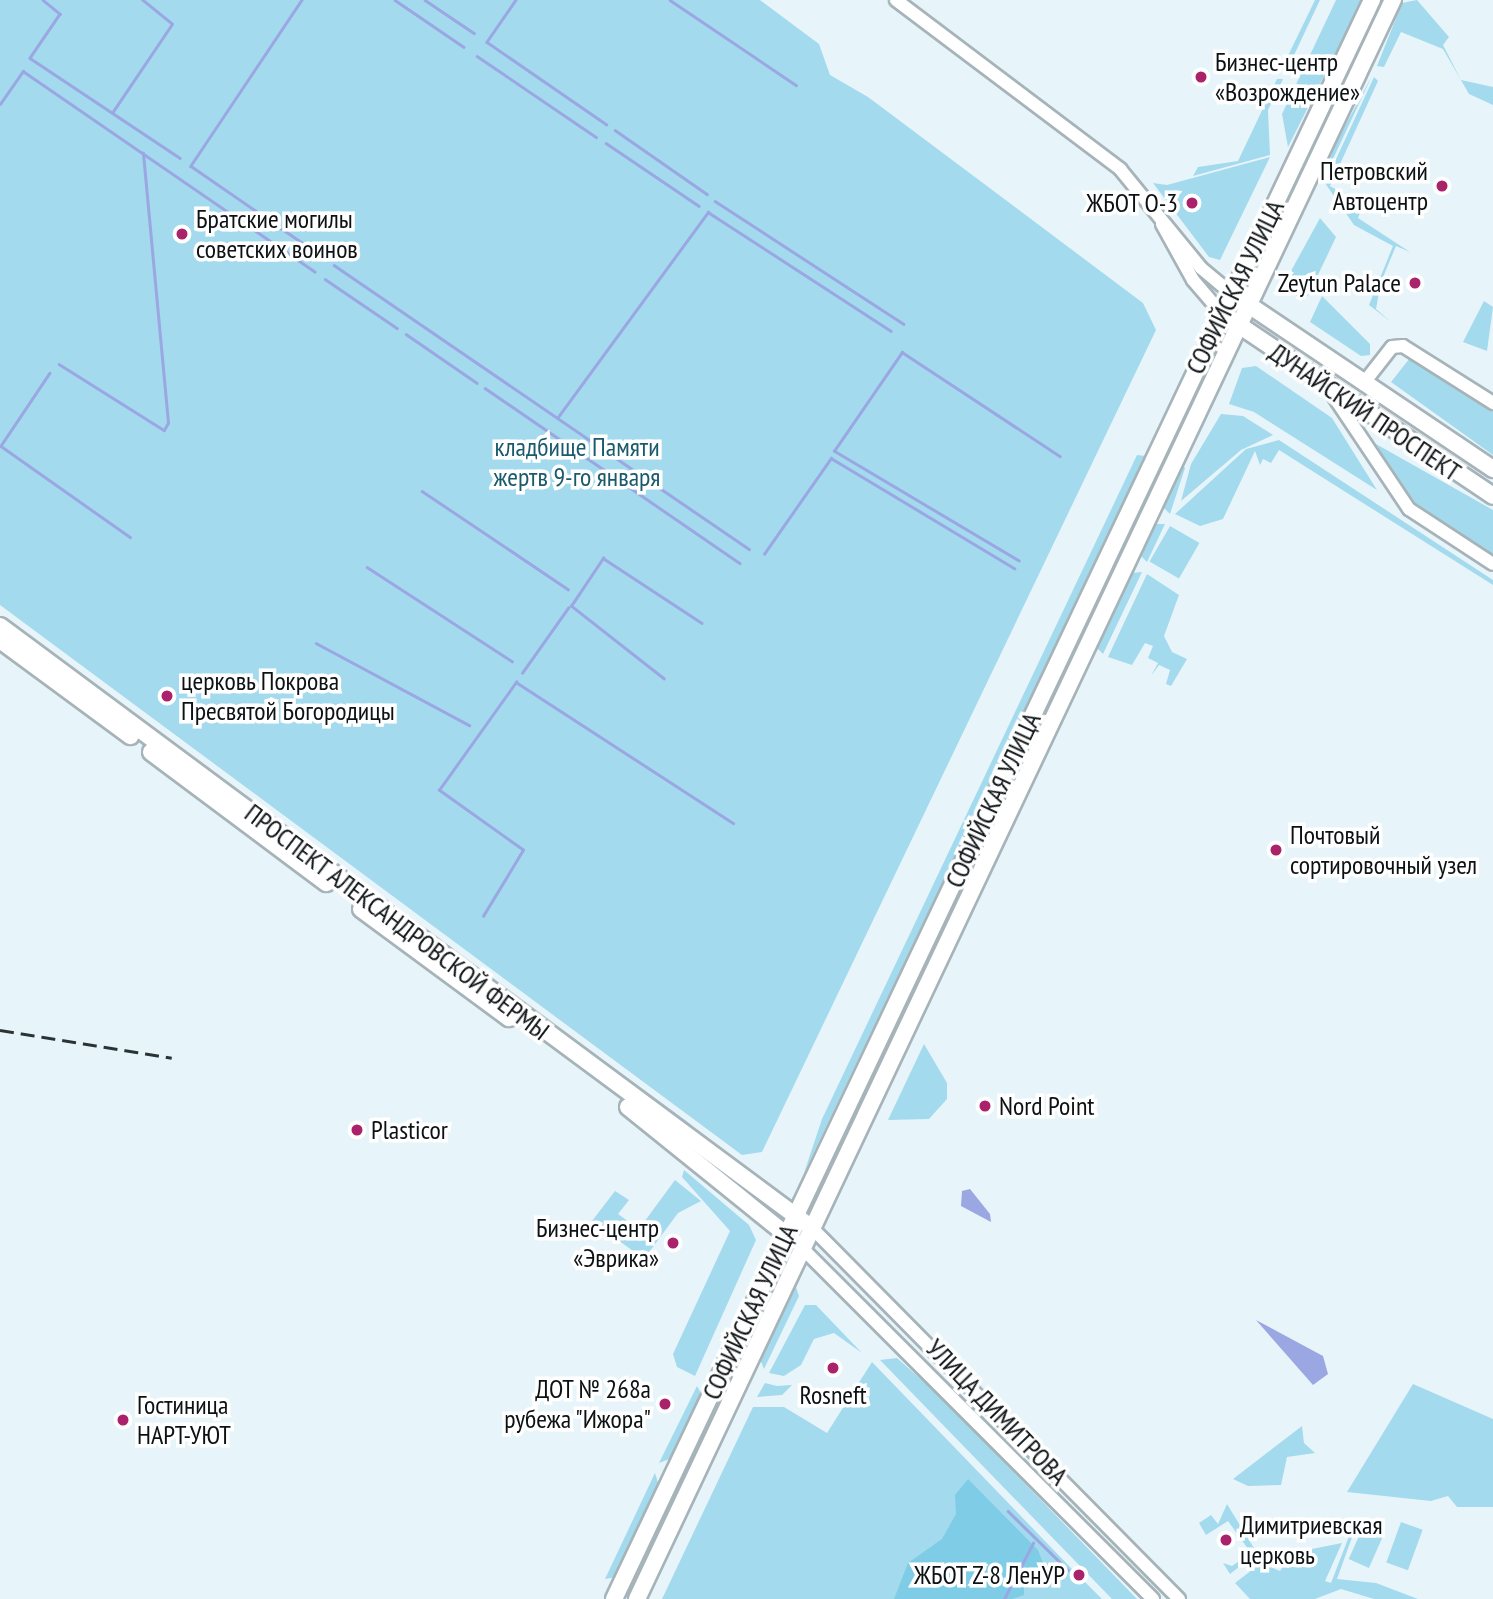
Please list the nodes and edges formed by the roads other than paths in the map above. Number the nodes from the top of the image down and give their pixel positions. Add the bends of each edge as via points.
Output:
1 (896, 0) edge
2 (1372, 0) edge
3 (1393, 0) edge
4 (1156, 211) junction
5 (1232, 294) junction
6 (1248, 305) junction
7 (1222, 314) junction
8 (1238, 326) junction
9 (1363, 384) junction
10 (1330, 391) junction
11 (1493, 403) edge
12 (1493, 469) edge
13 (1493, 496) edge
14 (1493, 564) edge
15 (0, 626) edge
16 (0, 640) edge
17 (796, 1216) junction
18 (812, 1228) junction
19 (787, 1235) junction
20 (803, 1248) junction
21 (614, 1599) edge
22 (637, 1599) edge
23 (1153, 1599) edge
24 (1180, 1599) edge

1 - 4 street via 1114,164
2 - 5 main road, СОФИЙСКАЯ УЛИЦА
3 - 6 main road, СОФИЙСКАЯ УЛИЦА
4 - 5 street
4 - 7 street via 1193,280
5 - 6 main road, ДУНАЙСКИЙ ПРОСПЕКТ
5 - 7 main road, СОФИЙСКАЯ УЛИЦА
6 - 8 main road, СОФИЙСКАЯ УЛИЦА
6 - 9 main road, ДУНАЙСКИЙ ПРОСПЕКТ
7 - 8 main road, ДУНАЙСКИЙ ПРОСПЕКТ
7 - 17 main road, СОФИЙСКАЯ УЛИЦА
8 - 10 main road, ДУНАЙСКИЙ ПРОСПЕКТ
8 - 18 main road, СОФИЙСКАЯ УЛИЦА
9 - 11 street via 1392,347 1403,346
9 - 12 main road, ДУНАЙСКИЙ ПРОСПЕКТ
10 - 13 main road, ДУНАЙСКИЙ ПРОСПЕКТ
10 - 14 street via 1409,509
15 - 17 main road, ПРОСПЕКТ АЛЕКСАНДРОВСКОЙ ФЕРМЫ
16 - 19 main road, ПРОСПЕКТ АЛЕКСАНДРОВСКОЙ ФЕРМЫ via 642,1118
17 - 18 main road, ПРОСПЕКТ АЛЕКСАНДРОВСКОЙ ФЕРМЫ
17 - 19 main road, СОФИЙСКАЯ УЛИЦА
18 - 20 main road, СОФИЙСКАЯ УЛИЦА
18 - 24 street, УЛИЦА ДИМИТРОВА
19 - 20 main road, ПРОСПЕКТ АЛЕКСАНДРОВСКОЙ ФЕРМЫ
19 - 21 main road, СОФИЙСКАЯ УЛИЦА
20 - 22 main road, СОФИЙСКАЯ УЛИЦА
20 - 23 street, УЛИЦА ДИМИТРОВА

